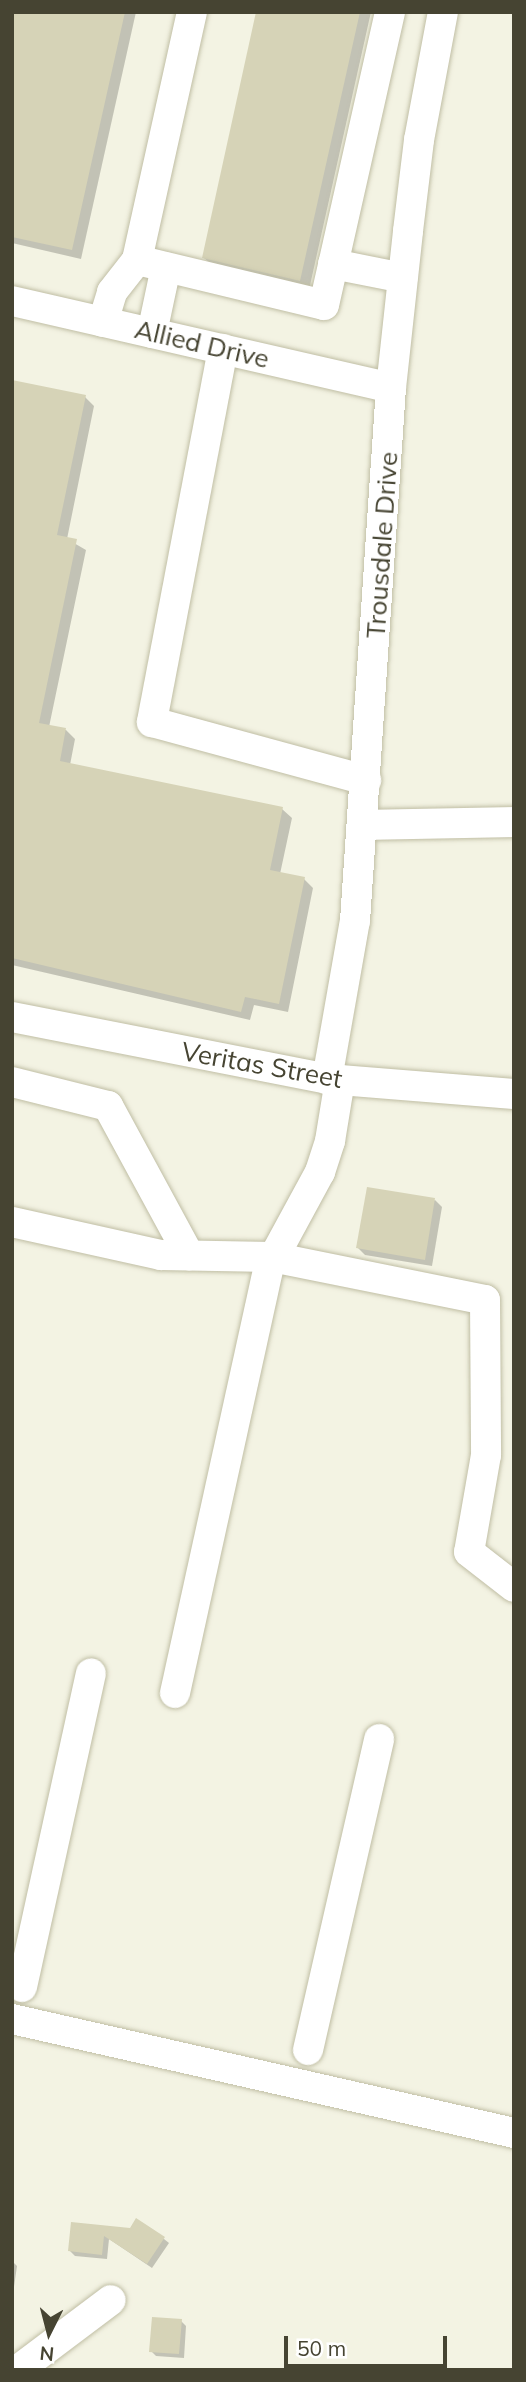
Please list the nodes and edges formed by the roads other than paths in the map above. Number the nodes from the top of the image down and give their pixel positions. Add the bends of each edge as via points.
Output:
1 (192, 12) edge
2 (390, 12) edge
3 (443, 12) edge
4 (137, 260) junction
5 (333, 264) junction
6 (166, 267) junction
7 (404, 278) junction
8 (12, 301) edge
9 (103, 322) junction
10 (152, 333) junction
11 (223, 349) junction
12 (391, 388) junction
13 (366, 780) junction
14 (514, 822) edge
15 (363, 825) junction
16 (12, 1017) edge
17 (334, 1080) junction
18 (12, 1082) edge
19 (514, 1094) edge
20 (12, 1222) edge
21 (190, 1255) junction
22 (272, 1257) junction
23 (514, 1587) edge
24 (91, 1674) dead end
25 (176, 1693) dead end
26 (379, 1738) dead end
27 (22, 1987) dead end
28 (12, 2019) edge
29 (308, 2050) dead end
30 (514, 2133) edge
31 (111, 2301) dead end
32 (18, 2370) edge

1 - 4 street
2 - 5 street
3 - 7 street, Trousdale Drive via 419,140
4 - 6 street
4 - 9 street via 112,292
5 - 6 street via 324,304
5 - 7 street
6 - 10 street
7 - 12 street, Trousdale Drive
8 - 9 street, Allied Drive
9 - 10 street, Allied Drive
10 - 11 street, Allied Drive
11 - 12 street, Allied Drive
11 - 13 street via 152,722
12 - 13 street, Trousdale Drive
13 - 15 street, Trousdale Drive
14 - 15 street
15 - 17 street, Trousdale Drive via 352,953
16 - 17 street, Veritas Street
17 - 19 street, Veritas Street
17 - 22 street, Trousdale Drive via 330,1142 320,1172
18 - 21 street via 108,1106
20 - 21 street via 161,1255
21 - 22 street
22 - 23 street via 485,1300 486,1455 469,1552
22 - 25 street, Trousdale Drive
24 - 27 street
26 - 29 street
28 - 30 street
31 - 32 street

